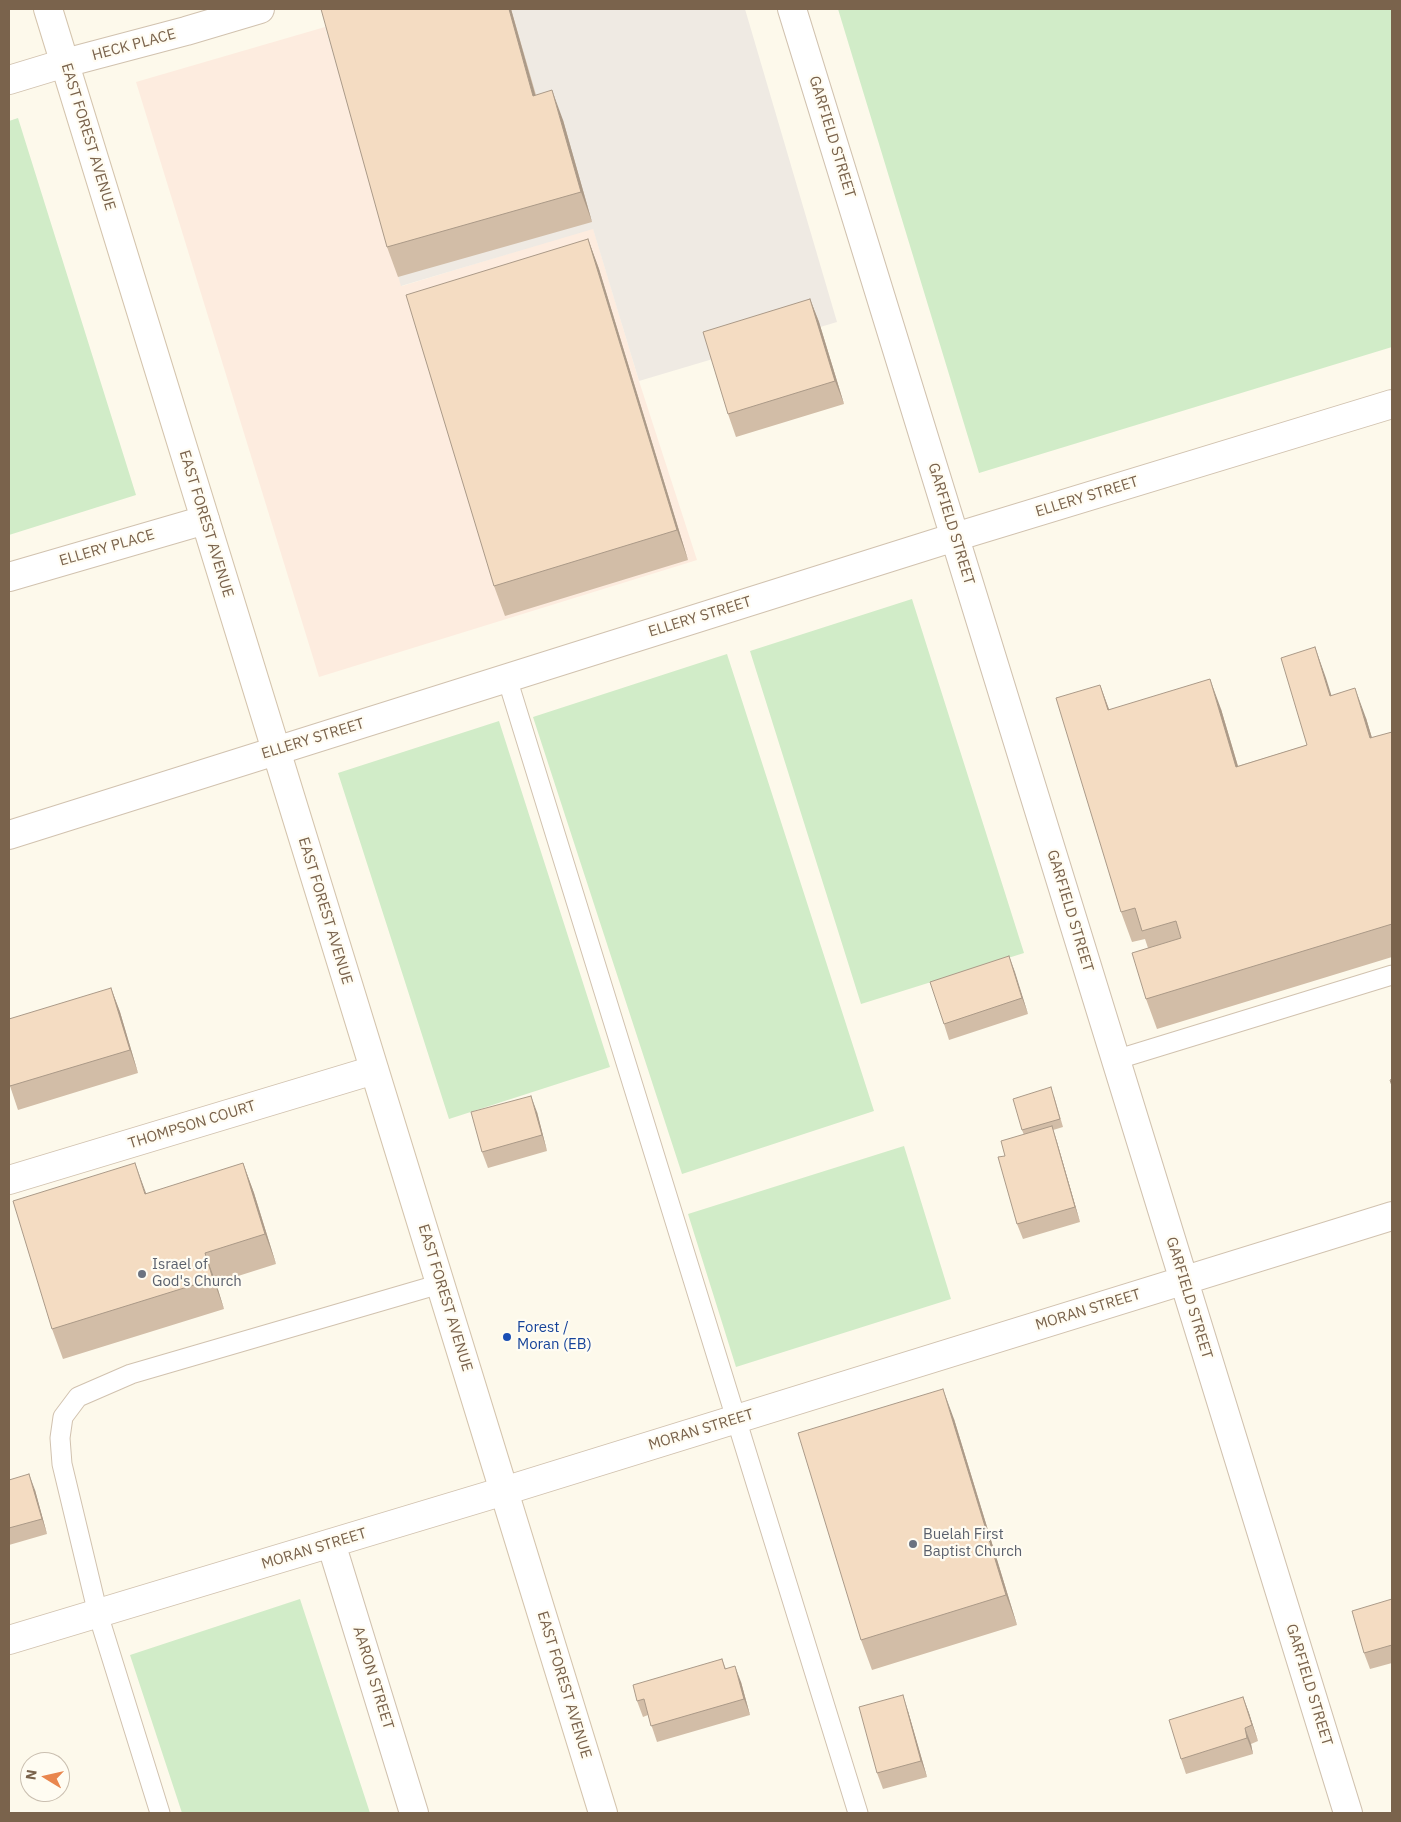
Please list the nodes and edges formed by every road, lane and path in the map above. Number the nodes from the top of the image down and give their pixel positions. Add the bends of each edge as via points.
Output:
1 (48, 9) edge
2 (260, 9) edge
3 (792, 9) edge
4 (65, 63) junction
5 (9, 80) edge
6 (1392, 404) edge
7 (205, 520) junction
8 (955, 537) junction
9 (9, 577) edge
10 (507, 678) junction
11 (276, 750) junction
12 (9, 835) edge
13 (1392, 975) edge
14 (1116, 1060) junction
15 (374, 1070) junction
16 (9, 1180) edge
17 (1392, 1216) edge
18 (1184, 1280) junction
19 (440, 1284) junction
20 (737, 1419) junction
21 (504, 1491) junction
22 (331, 1543) junction
23 (98, 1614) junction
24 (9, 1640) edge
25 (160, 1813) edge
26 (414, 1813) edge
27 (603, 1813) edge
28 (858, 1813) edge
29 (1348, 1813) edge

1 - 4 street, EAST FOREST AVENUE
2 - 4 street, HECK PLACE
3 - 8 street, GARFIELD STREET
4 - 5 street, HECK PLACE
4 - 7 street, EAST FOREST AVENUE
6 - 8 street, ELLERY STREET
7 - 9 street, ELLERY PLACE
7 - 11 street, EAST FOREST AVENUE
8 - 10 street, ELLERY STREET
8 - 14 street, GARFIELD STREET
10 - 11 street, ELLERY STREET
10 - 20 lane
11 - 12 street, ELLERY STREET
11 - 15 street, EAST FOREST AVENUE
13 - 14 lane
14 - 18 street, GARFIELD STREET
15 - 16 street, THOMPSON COURT
15 - 19 street, EAST FOREST AVENUE
17 - 18 street, MORAN STREET
18 - 20 street, MORAN STREET
18 - 29 street, GARFIELD STREET
19 - 21 street, EAST FOREST AVENUE
19 - 23 lane via 131,1374 78,1397 63,1417 60,1438 62,1464
20 - 21 street, MORAN STREET
20 - 28 lane
21 - 22 street, MORAN STREET
21 - 27 street, EAST FOREST AVENUE
22 - 23 street, MORAN STREET
22 - 26 street, AARON STREET
23 - 24 street, MORAN STREET
23 - 25 lane

